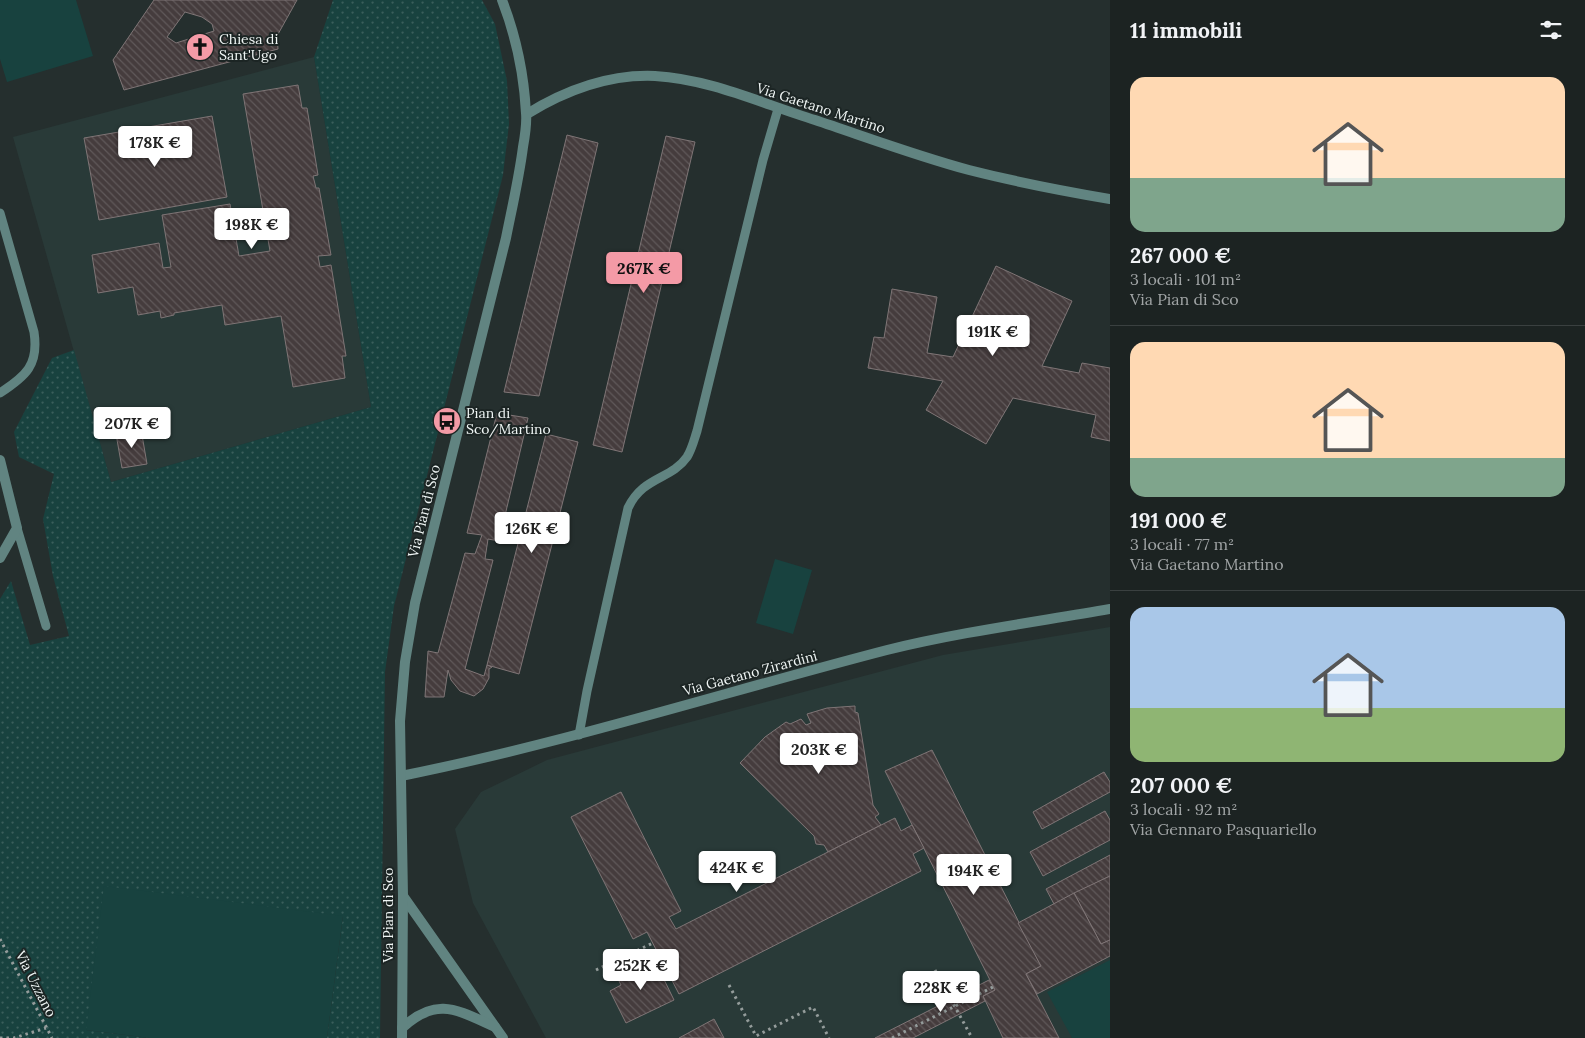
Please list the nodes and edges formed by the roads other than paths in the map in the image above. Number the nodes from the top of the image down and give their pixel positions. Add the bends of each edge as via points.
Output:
1 (502, 0) edge
2 (778, 108) junction
3 (527, 114) junction
4 (1110, 199) edge
5 (0, 213) edge
6 (0, 393) edge
7 (0, 460) edge
8 (17, 528) junction
9 (0, 558) edge
10 (1110, 609) edge
11 (46, 626) dead end
12 (579, 735) junction
13 (400, 776) junction
14 (403, 896) junction
15 (496, 1027) junction
16 (402, 1033) edge
17 (503, 1038) edge

1 - 3 street, Via Pian di Sco via 516,40
2 - 3 street, Via Gaetano Martino via 689,80 633,76 579,87
2 - 4 street, Via Gaetano Martino via 968,170
2 - 12 lane via 698,431 686,458 640,489 628,508
3 - 13 street, Via Pian di Sco via 506,238 414,611 402,692
5 - 6 lane via 36,346 31,367
7 - 8 street
8 - 9 street
8 - 11 lane
10 - 12 street, Via Gaetano Zirardini via 889,650
12 - 13 street, Via Gaetano Zirardini
13 - 14 street, Via Pian di Sco
14 - 15 street
14 - 16 street, Via Pian di Sco
15 - 16 street via 461,1012 442,1008 425,1011
15 - 17 street

